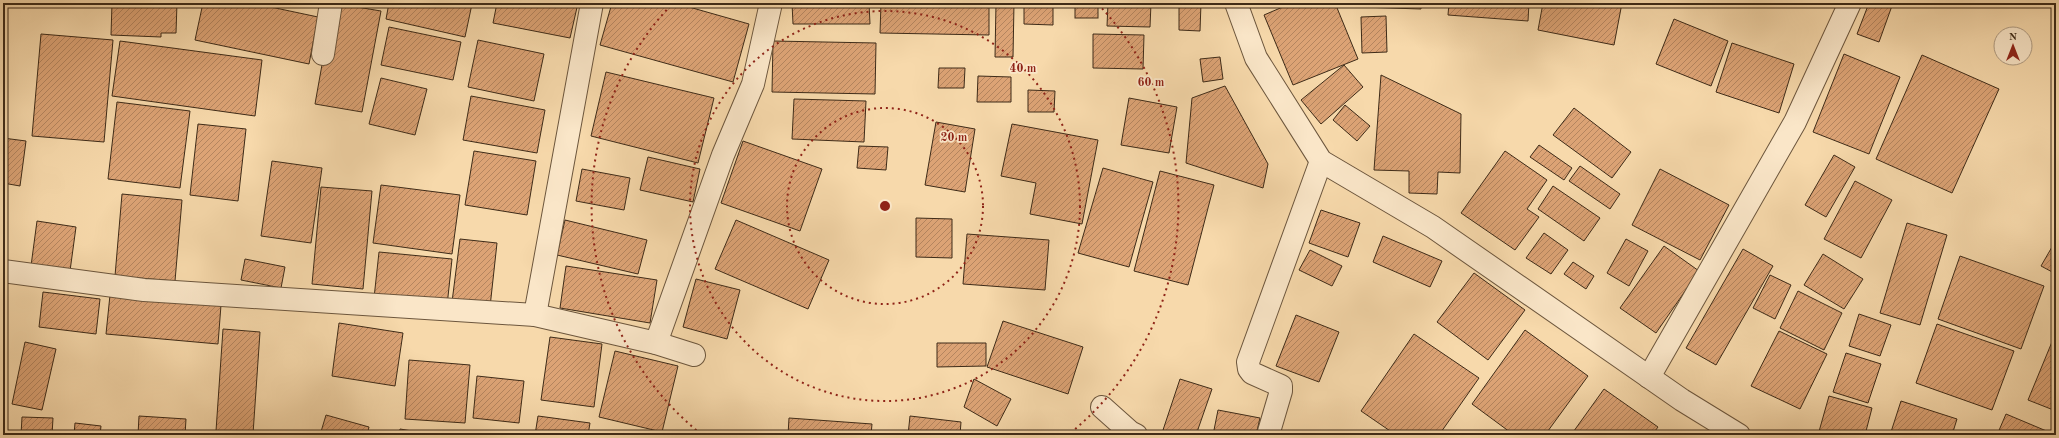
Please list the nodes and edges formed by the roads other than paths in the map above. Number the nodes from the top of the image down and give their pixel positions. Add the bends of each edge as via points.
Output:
1 (331, 3) edge
2 (592, 3) edge
3 (771, 3) edge
4 (1236, 3) edge
5 (1850, 3) edge
6 (323, 54) dead end
7 (1321, 161) junction
8 (3, 271) edge
9 (535, 315) junction
10 (656, 343) junction
11 (694, 355) dead end
12 (1649, 377) junction
13 (1102, 407) dead end
14 (1136, 435) edge
15 (1268, 435) edge
16 (1739, 435) edge

1 - 6 street
2 - 9 street
3 - 10 street via 753,84 723,155
4 - 7 street via 1256,58
5 - 12 street via 1795,122
7 - 12 street via 1433,227
7 - 15 street via 1248,362 1252,373 1281,386
8 - 9 street via 144,290
9 - 10 street
10 - 11 street
12 - 16 street
13 - 14 street

